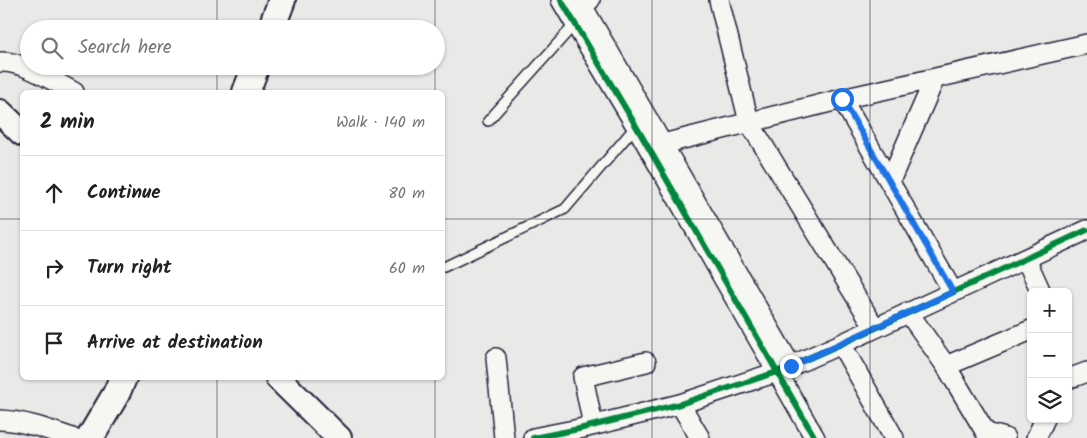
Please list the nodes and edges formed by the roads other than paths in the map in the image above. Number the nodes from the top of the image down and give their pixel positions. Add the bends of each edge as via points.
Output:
1 (282, 0) edge
2 (561, 0) edge
3 (590, 0) edge
4 (719, 0) edge
5 (274, 20) edge
6 (574, 24) junction
7 (1087, 44) edge
8 (0, 62) edge
9 (20, 65) edge
10 (41, 75) edge
11 (253, 75) edge
12 (935, 78) junction
13 (70, 90) edge
14 (247, 90) edge
15 (842, 99) junction
16 (0, 112) edge
17 (488, 121) dead end
18 (749, 122) junction
19 (636, 126) junction
20 (20, 131) edge
21 (663, 144) junction
22 (890, 181) junction
23 (1087, 230) edge
24 (1026, 259) junction
25 (445, 267) edge
26 (1039, 288) edge
27 (953, 292) junction
28 (908, 312) junction
29 (875, 328) junction
30 (1027, 332) edge
31 (841, 344) junction
32 (496, 358) dead end
33 (646, 362) dead end
34 (946, 366) junction
35 (784, 369) junction
36 (1087, 372) edge
37 (1071, 378) edge
38 (123, 380) edge
39 (280, 380) edge
40 (680, 404) junction
41 (0, 420) edge
42 (1042, 423) edge
43 (585, 431) edge
44 (72, 438) edge
45 (90, 438) edge
46 (339, 438) edge
47 (504, 438) edge
48 (533, 438) edge
49 (700, 438) edge
50 (815, 438) edge
51 (894, 438) edge
52 (1005, 438) edge
53 (1036, 438) edge

1 - 5 main road
2 - 6 street
3 - 21 street via 580,2
4 - 18 street
6 - 17 lane
6 - 19 street
7 - 12 street
8 - 9 street
10 - 13 street
11 - 14 main road
12 - 15 street
12 - 22 street
15 - 18 street
15 - 22 street
16 - 20 street
18 - 21 street
18 - 29 street
19 - 25 lane via 565,209
19 - 35 street
21 - 35 street
22 - 27 street
23 - 24 street
24 - 26 street
24 - 27 street
27 - 28 street
28 - 29 street
28 - 34 street
29 - 31 street
30 - 34 street
31 - 35 street
31 - 51 street
32 - 47 street
33 - 43 street via 583,377
34 - 52 street via 986,433
35 - 40 street
35 - 50 street
36 - 37 street
38 - 45 main road
39 - 46 street
40 - 43 street
40 - 49 street
41 - 44 street via 35,426
42 - 53 street
43 - 48 street

